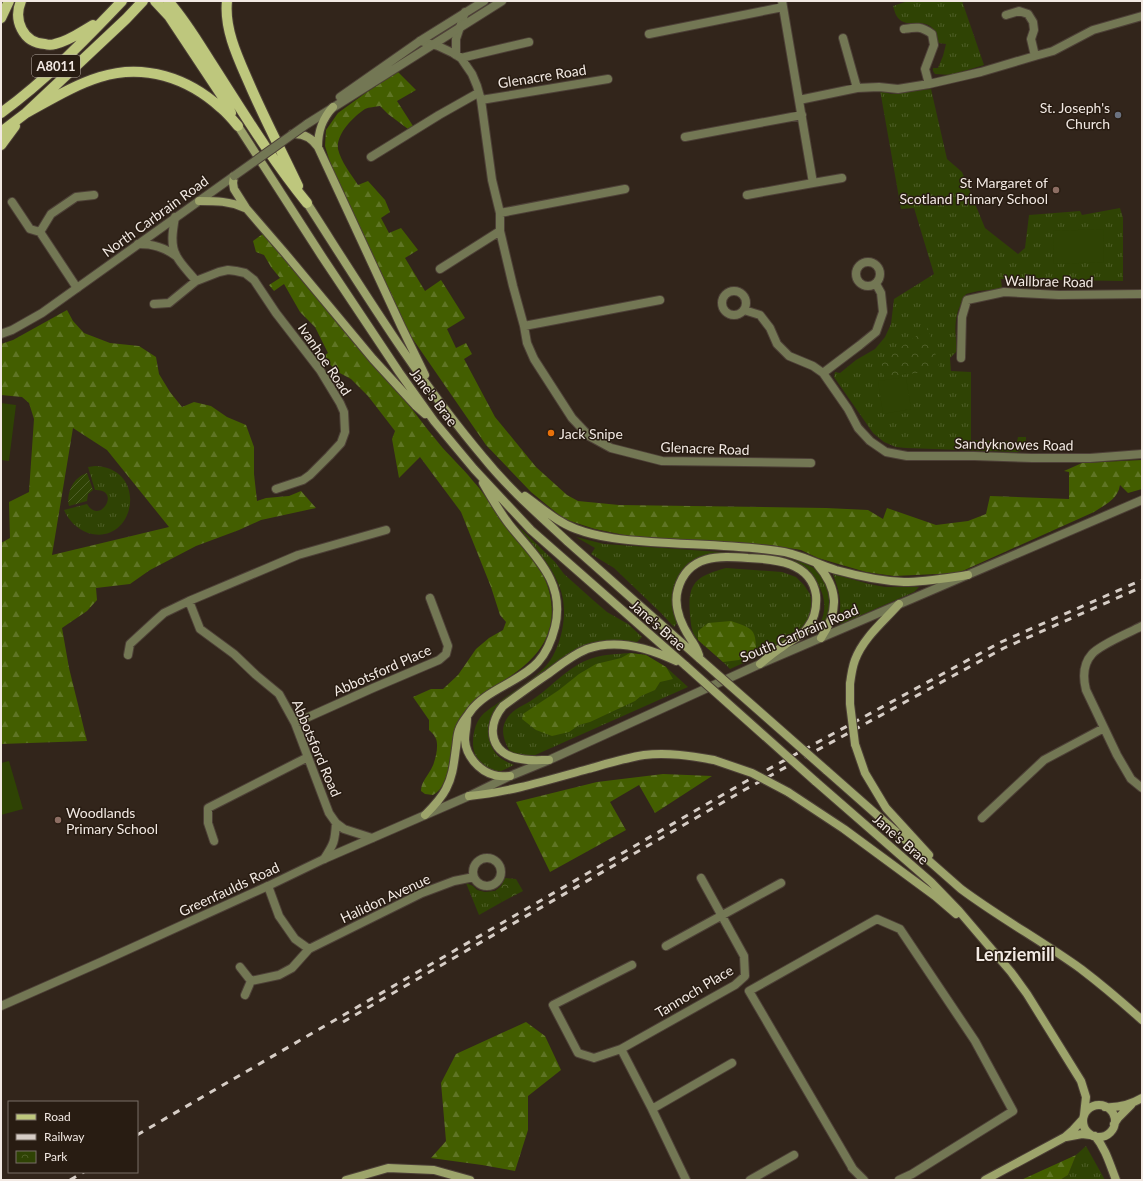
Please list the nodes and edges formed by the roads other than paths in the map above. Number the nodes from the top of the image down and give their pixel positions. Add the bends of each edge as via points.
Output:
1 (9, 1) edge
2 (21, 1) edge
3 (122, 1) edge
4 (143, 1) edge
5 (155, 1) edge
6 (168, 1) edge
7 (227, 1) edge
8 (484, 1) edge
9 (502, 1) edge
10 (783, 4) edge
11 (111, 12) junction
12 (465, 12) junction
13 (1006, 15) dead end
14 (1142, 16) edge
15 (1, 18) edge
16 (460, 26) junction
17 (904, 29) dead end
18 (650, 34) dead end
19 (842, 38) dead end
20 (420, 41) junction
21 (529, 42) dead end
22 (432, 44) junction
23 (1035, 56) junction
24 (458, 57) junction
25 (608, 79) dead end
26 (929, 84) junction
27 (857, 88) junction
28 (480, 96) junction
29 (799, 100) junction
30 (333, 107) junction
31 (1, 113) edge
32 (24, 114) junction
33 (322, 114) junction
34 (802, 115) junction
35 (238, 126) junction
36 (1, 132) edge
37 (292, 134) junction
38 (685, 137) dead end
39 (1, 145) edge
40 (318, 147) junction
41 (371, 157) dead end
42 (234, 176) junction
43 (842, 178) dead end
44 (813, 183) junction
45 (625, 189) dead end
46 (94, 195) dead end
47 (747, 195) dead end
48 (199, 201) junction
49 (12, 202) dead end
50 (307, 203) junction
51 (246, 208) junction
52 (500, 213) junction
53 (175, 217) junction
54 (500, 231) junction
55 (40, 232) junction
56 (138, 244) junction
57 (176, 256) junction
58 (440, 269) dead end
59 (196, 281) junction
60 (876, 284) dead end
61 (78, 288) junction
62 (1142, 294) edge
63 (660, 300) dead end
64 (154, 304) dead end
65 (744, 310) dead end
66 (524, 326) junction
67 (1, 334) edge
68 (960, 358) dead end
69 (823, 373) junction
70 (436, 397) junction
71 (434, 421) junction
72 (1142, 454) edge
73 (811, 463) dead end
74 (474, 469) junction
75 (506, 481) junction
76 (276, 489) dead end
77 (1142, 500) edge
78 (386, 530) dead end
79 (817, 563) junction
80 (968, 575) junction
81 (430, 598) dead end
82 (189, 601) junction
83 (899, 604) junction
84 (1142, 626) edge
85 (821, 638) junction
86 (128, 655) dead end
87 (700, 659) junction
88 (760, 664) junction
89 (686, 666) junction
90 (467, 718) junction
91 (295, 724) junction
92 (1104, 728) junction
93 (308, 757) junction
94 (549, 760) junction
95 (510, 776) junction
96 (1142, 788) edge
97 (469, 796) junction
98 (425, 814) junction
99 (982, 818) dead end
100 (336, 823) junction
101 (372, 838) junction
102 (214, 841) dead end
103 (324, 859) junction
104 (474, 876) dead end
105 (701, 878) dead end
106 (781, 883) dead end
107 (268, 886) junction
108 (961, 889) junction
109 (722, 916) junction
110 (978, 933) junction
111 (666, 946) dead end
112 (309, 949) junction
113 (632, 966) dead end
114 (240, 967) dead end
115 (251, 981) junction
116 (245, 994) dead end
117 (1, 1006) edge
118 (1142, 1020) edge
119 (621, 1049) junction
120 (732, 1063) dead end
121 (1142, 1098) edge
122 (1133, 1103) junction
123 (1105, 1107) junction
124 (652, 1109) junction
125 (1083, 1117) junction
126 (1114, 1124) junction
127 (1092, 1136) junction
128 (1065, 1137) junction
129 (794, 1155) dead end
130 (852, 1170) junction
131 (346, 1180) edge
132 (470, 1180) edge
133 (686, 1180) edge
134 (750, 1180) edge
135 (856, 1180) edge
136 (864, 1180) edge
137 (899, 1180) edge
138 (985, 1180) edge
139 (1116, 1180) edge

1 - 15 main road
2 - 11 main road via 19,24 25,35 32,41 42,44 53,45 68,40
3 - 11 main road, A8011
4 - 32 main road, A8011
5 - 35 main road via 176,27 224,99
6 - 50 main road via 287,179
7 - 50 main road via 227,17 238,57
8 - 12 street, North Carbrain Road
9 - 16 street, North Carbrain Road
10 - 18 street
10 - 29 street
11 - 31 main road, A8011 via 85,39
12 - 16 street
12 - 20 street, North Carbrain Road
13 - 23 street via 1019,11 1028,14 1033,22 1034,30 1030,39
14 - 23 street via 1093,30 1053,51
16 - 22 street, North Carbrain Road
16 - 24 street via 456,39
17 - 26 street via 916,27 932,34 934,45 926,69
19 - 27 street
20 - 22 street
20 - 33 street, North Carbrain Road via 337,99
21 - 24 street
22 - 24 street
22 - 30 street, North Carbrain Road
23 - 26 street
24 - 28 street, Glenacre Road via 472,74
25 - 28 street, Glenacre Road
26 - 27 street via 898,89
27 - 29 street
28 - 41 street, Glenacre Road via 439,115
28 - 52 street, Glenacre Road via 492,180
29 - 34 street
30 - 33 street, North Carbrain Road
30 - 40 main road via 323,121
32 - 35 main road via 84,83 124,72 141,72 176,79 196,89 222,108
32 - 36 main road, A8011
32 - 39 main road
33 - 37 street, North Carbrain Road, bridge
34 - 38 street
34 - 44 street
35 - 71 main road, Jane's Brae via 399,372
37 - 40 main road via 309,137
37 - 42 street, North Carbrain Road, bridge
40 - 70 main road
42 - 48 street, North Carbrain Road
42 - 51 main road via 234,189
43 - 44 street
44 - 47 street
45 - 52 street
46 - 55 street via 76,197 51,214
48 - 51 main road via 224,201
48 - 53 street, North Carbrain Road
49 - 55 street via 30,229
50 - 70 main road, Jane's Brae via 401,348
51 - 71 main road via 400,389
52 - 54 street, Glenacre Road
53 - 56 street, North Carbrain Road
53 - 57 street via 172,239
54 - 58 street
54 - 66 street, Glenacre Road
55 - 61 street
56 - 57 street via 160,247
56 - 61 street, North Carbrain Road
57 - 59 street
59 - 64 street, Ivanhoe Road via 169,303
59 - 76 street, Ivanhoe Road via 228,270 244,274 254,280 320,370 344,412 341,443 330,456 303,480
60 - 69 street via 881,293 883,312 876,332
61 - 67 street, North Carbrain Road via 42,313
62 - 68 street, Wallbrae Road via 1059,295 1004,292 967,300 962,317
63 - 66 street
65 - 69 street via 760,316 770,328 777,344 788,356
66 - 73 street, Glenacre Road via 527,343 534,359 572,418 589,436 611,448 662,461
69 - 72 street, Sandyknowes Road via 858,428 870,441 886,452 907,456 1032,458 1090,458
70 - 75 main road, Jane's Brae via 484,459
71 - 74 main road, Jane's Brae
74 - 89 main road, Jane's Brae via 531,530
74 - 90 main road via 498,509 549,576 557,597 558,609 552,637 538,661 529,670 477,704
75 - 79 main road via 564,523 592,534 627,540 780,551
75 - 87 main road, Jane's Brae via 525,502
77 - 80 street, South Carbrain Road
78 - 82 street via 298,555
79 - 80 main road via 848,573 888,581 918,581
79 - 85 main road via 832,588 834,604 834,613
80 - 83 street, South Carbrain Road
81 - 91 street, Abbotsford Place via 448,646 446,654 439,660
82 - 86 street via 164,613 130,644
82 - 91 street, Abbotsford Road via 200,629 234,654 279,694
83 - 85 street, South Carbrain Road
83 - 108 main road, bridge via 868,638 858,652 852,669 850,704 855,744 865,773 886,808
84 - 92 street via 1101,646 1087,662 1084,671 1086,690
85 - 88 street, South Carbrain Road
87 - 88 main road via 678,611 678,589 685,574 698,563 716,557 765,559 800,569 812,584 817,601 813,618 805,631
87 - 108 main road, Jane's Brae, bridge
88 - 94 street, South Carbrain Road
89 - 94 main road via 637,646 603,645 571,657 503,706 494,720 492,729 492,737 502,752 520,759
89 - 110 main road, Jane's Brae, bridge via 931,882
90 - 95 main road via 466,748 473,760 483,770 494,775
90 - 98 main road via 458,731 453,770 446,789
91 - 93 street, Abbotsford Road
92 - 96 street via 1131,779
92 - 99 street via 1044,760
93 - 100 street, Abbotsford Road via 329,813
93 - 102 street via 208,808 208,822
94 - 95 street, South Carbrain Road
95 - 97 street, South Carbrain Road
97 - 98 street, Greenfaulds Road
97 - 110 main road, bridge via 507,791 644,755 687,755 714,760 752,774 788,792 844,829 935,896
98 - 101 street, Greenfaulds Road
100 - 101 street via 344,829
100 - 103 street via 335,840
101 - 103 street, Greenfaulds Road
103 - 107 street, Greenfaulds Road
104 - 112 street, Halidon Avenue via 422,893
105 - 109 street, Tannoch Place
106 - 109 street
107 - 112 street via 279,916 296,939
107 - 117 street, Greenfaulds Road
108 - 118 main road, Jane's Brae via 1080,969
109 - 111 street
109 - 119 street, Tannoch Place via 744,956 745,976 735,985
110 - 125 main road, Jane's Brae via 1027,994 1081,1081 1086,1097
112 - 115 street, Halidon Avenue via 292,968 279,975
113 - 119 street via 553,1005 578,1053 594,1058
114 - 115 street
115 - 116 street
119 - 124 street
120 - 124 street
121 - 122 main road
122 - 123 main road via 1114,1108
122 - 126 main road
123 - 125 main road via 1091,1107
123 - 126 main road via 1113,1114
124 - 133 street
125 - 127 main road via 1084,1128
125 - 128 main road
126 - 127 main road via 1105,1136
127 - 128 main road via 1082,1134
127 - 139 main road via 1104,1149
128 - 138 main road
129 - 134 street
130 - 135 street
130 - 136 street
130 - 137 street via 749,991 877,919 900,930 975,1041 1013,1111
131 - 132 main road via 388,1168 434,1170

